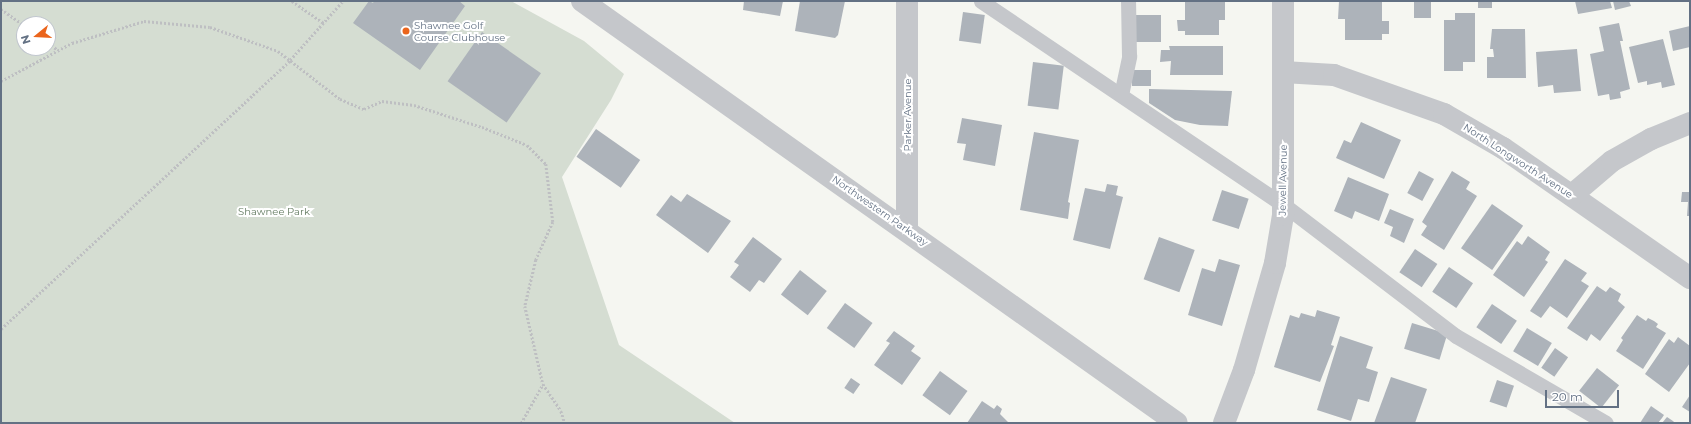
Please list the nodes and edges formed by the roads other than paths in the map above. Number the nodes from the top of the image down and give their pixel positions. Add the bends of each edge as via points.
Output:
1 (582, 1) edge
2 (907, 1) edge
3 (981, 1) edge
4 (1128, 1) edge
5 (1283, 1) edge
6 (1283, 72) junction
7 (1121, 95) junction
8 (1690, 122) edge
9 (1572, 195) junction
10 (1284, 205) junction
11 (907, 230) junction
12 (1690, 278) edge
13 (1178, 423) edge
14 (1224, 423) edge
15 (1606, 423) edge

1 - 11 street, Northwestern Parkway
2 - 11 street, Parker Avenue
3 - 7 lane
4 - 7 lane via 1129,56
5 - 6 street, Jewell Avenue
6 - 9 street, North Longworth Avenue via 1334,75 1444,114 1503,148
6 - 10 street, Jewell Avenue
7 - 10 lane
8 - 9 street via 1612,160
9 - 12 street, North Longworth Avenue
10 - 14 street, Jewell Avenue via 1275,263 1244,370
10 - 15 lane via 1456,336
11 - 13 street, Northwestern Parkway

